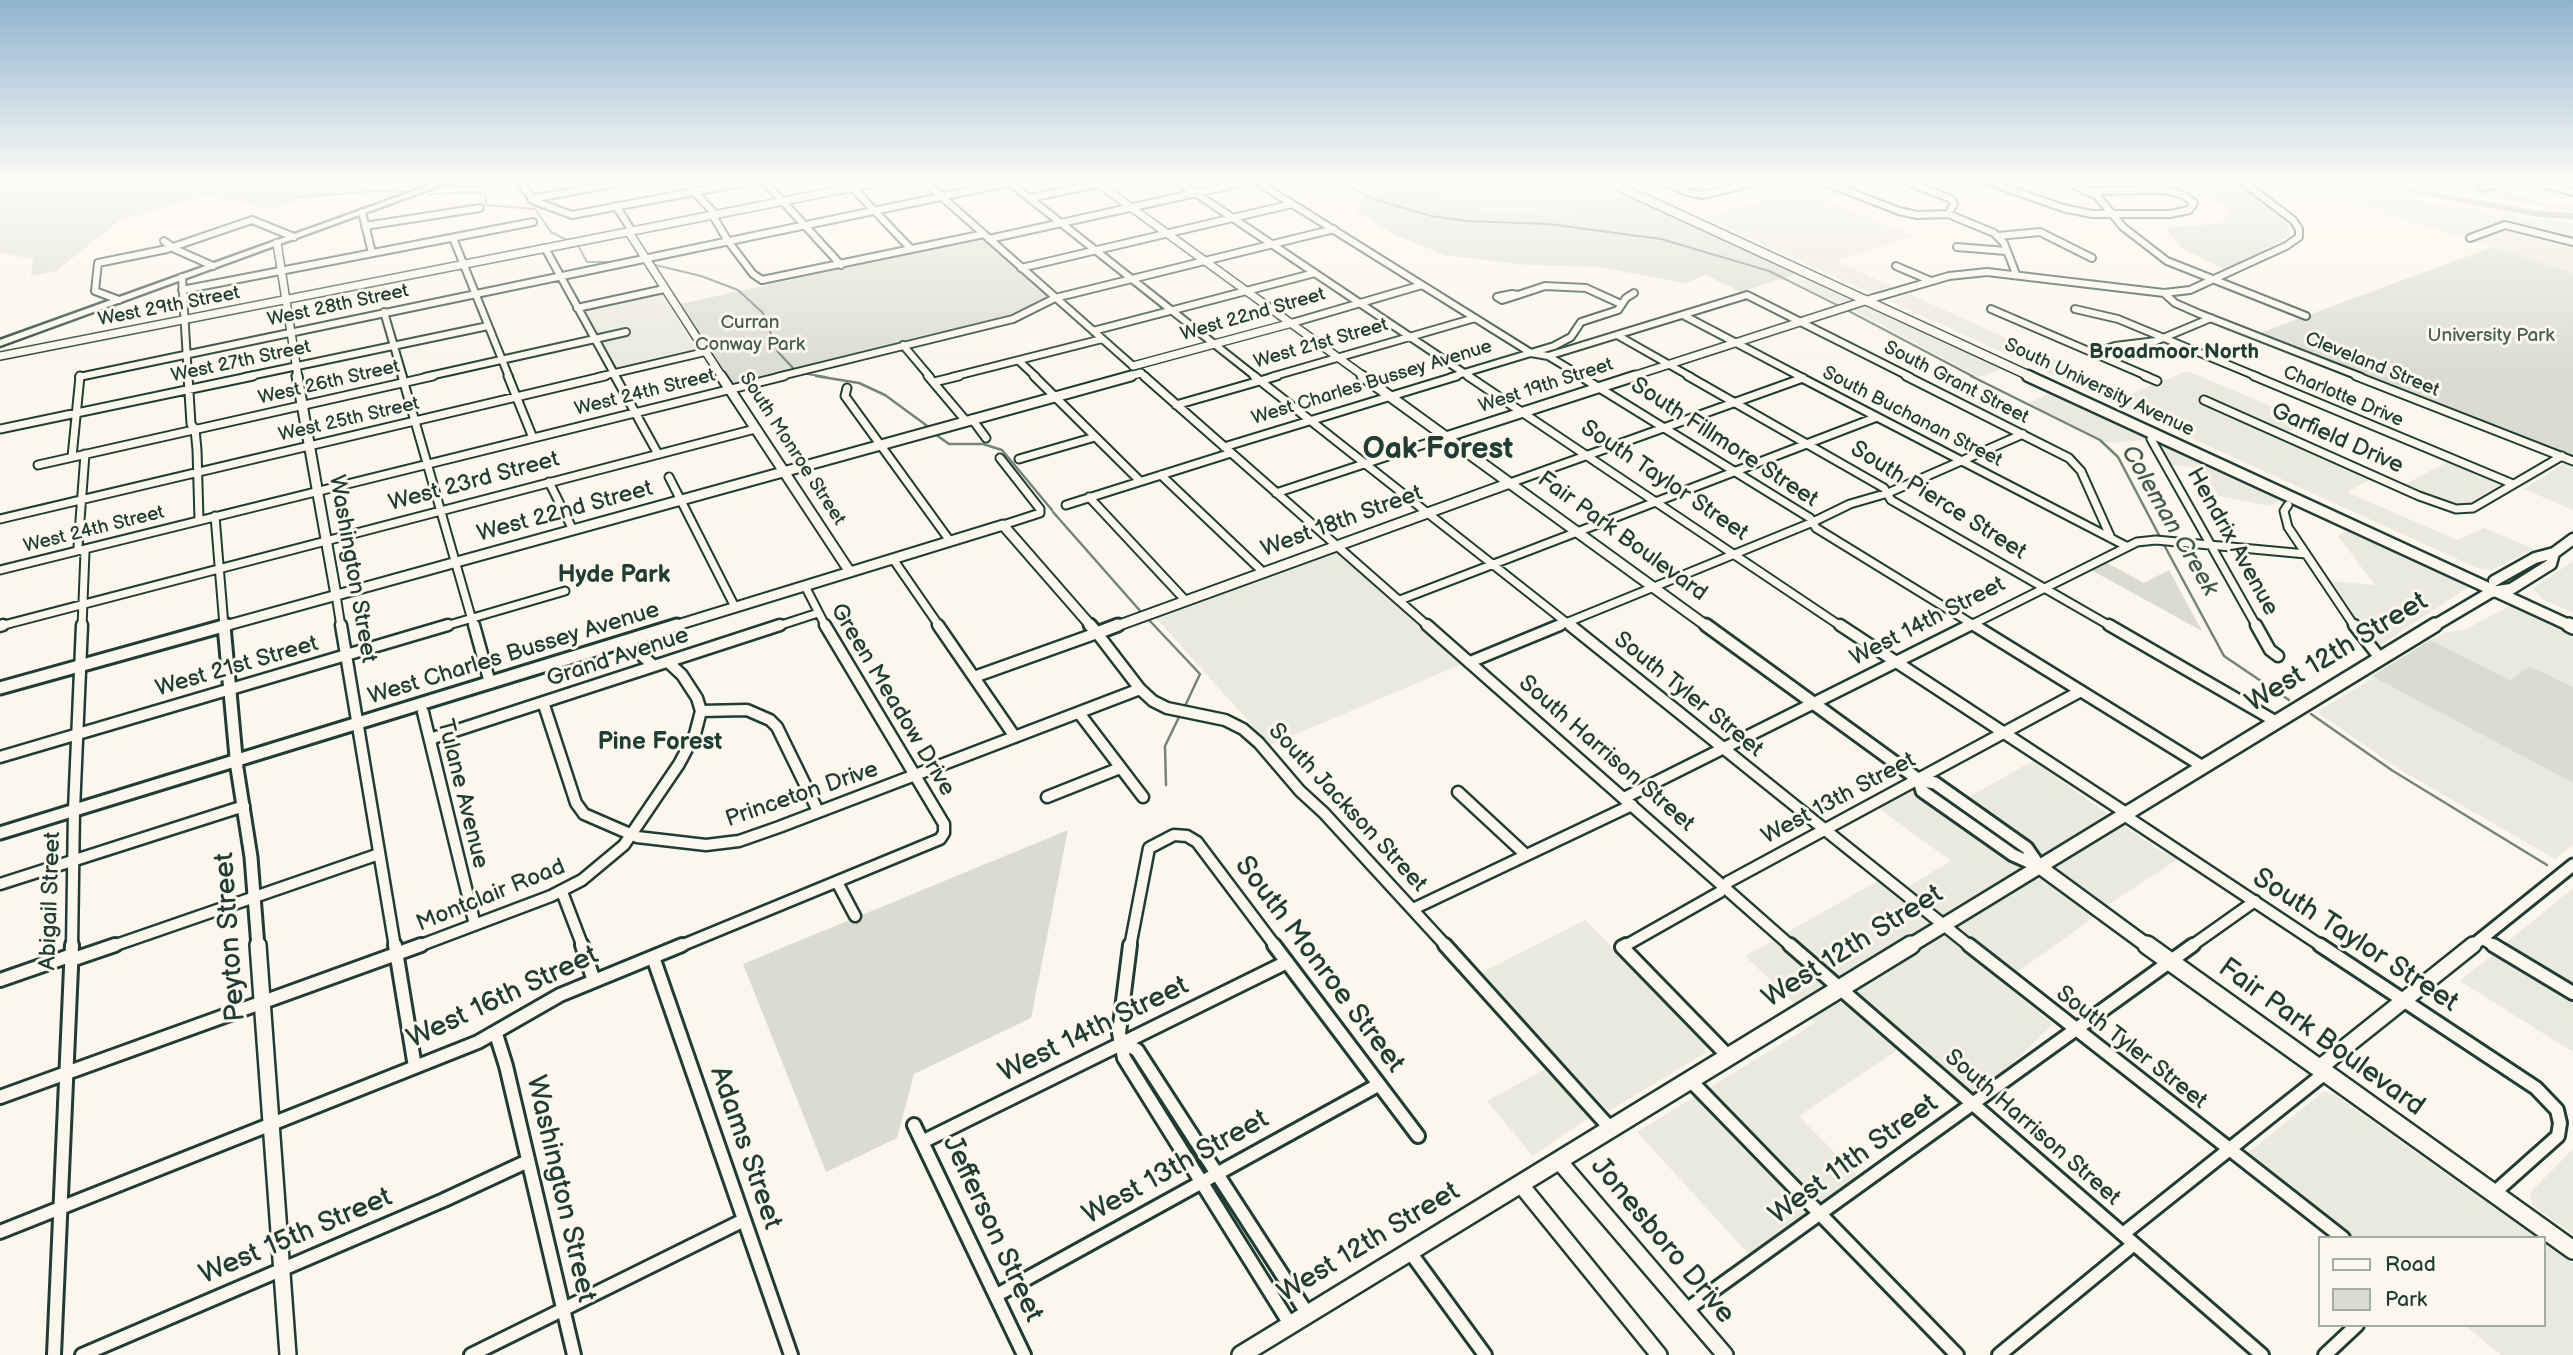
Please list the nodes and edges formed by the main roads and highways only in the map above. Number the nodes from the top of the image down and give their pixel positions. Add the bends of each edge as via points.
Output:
1 (271, 245) edge
2 (1755, 245) edge
3 (1871, 299) joint
4 (3, 340) edge
5 (2573, 539) edge
6 (2554, 553) junction
7 (2495, 585) junction
8 (2511, 589) junction
9 (2573, 618) edge
10 (2573, 627) edge
11 (2380, 658) joint
12 (2040, 867) junction
13 (1690, 1080) joint
14 (2573, 1250) edge
15 (1247, 1353) edge

1 - 4 main road
2 - 3 main road, South University Avenue
3 - 7 main road, South University Avenue
5 - 6 main road, West 12th Street
6 - 7 main road, West 12th Street via 2535,558
6 - 8 main road, West 12th Street via 2551,564
7 - 8 main road, South University Avenue
7 - 10 main road, South University Avenue
7 - 11 main road, West 12th Street
8 - 9 main road, South University Avenue
11 - 12 main road, West 12th Street
12 - 13 main road, West 12th Street
12 - 14 main road, Fair Park Boulevard
13 - 15 main road, West 12th Street

